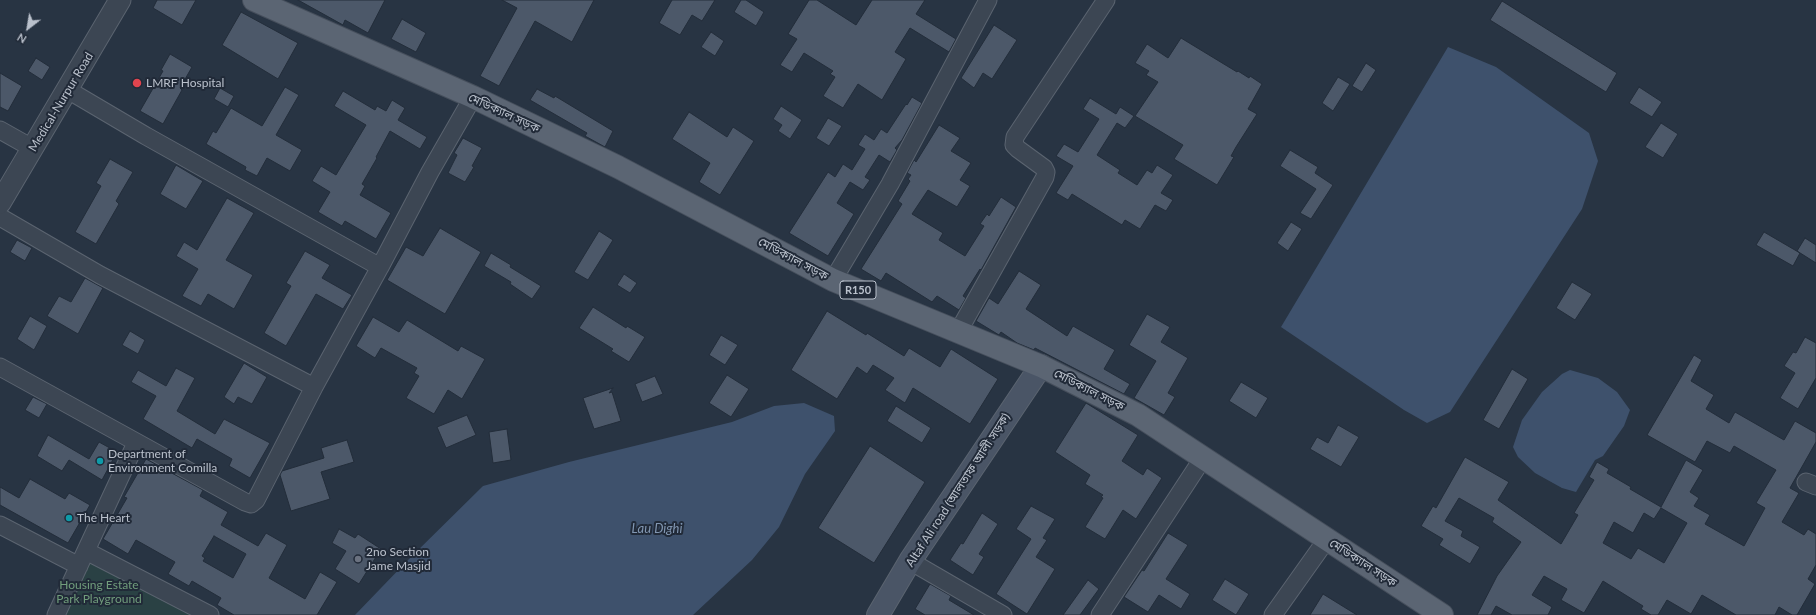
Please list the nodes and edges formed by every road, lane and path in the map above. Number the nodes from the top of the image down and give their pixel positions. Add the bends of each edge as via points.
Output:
1 (120, 0) edge
2 (254, 0) edge
3 (988, 0) edge
4 (1106, 0) edge
5 (68, 90) junction
6 (473, 97) junction
7 (0, 130) edge
8 (32, 148) junction
9 (0, 203) edge
10 (0, 217) edge
11 (380, 267) junction
12 (833, 280) junction
13 (958, 332) junction
14 (1041, 366) junction
15 (0, 367) edge
16 (314, 387) junction
17 (136, 443) junction
18 (1203, 458) junction
19 (0, 525) edge
20 (1327, 539) junction
21 (83, 558) junction
22 (910, 561) junction
23 (56, 615) edge
24 (210, 615) edge
25 (878, 615) edge
26 (1004, 615) edge
27 (1100, 615) edge
28 (1273, 615) edge
29 (1442, 615) edge

1 - 5 street, Medical-Nurpur Road
2 - 6 main road, মেডিক্যাল সড়ক / R150
3 - 12 street via 890,184
4 - 13 street via 1015,137 1014,145 1044,168 1045,177
5 - 8 street, Medical-Nurpur Road
5 - 11 street
6 - 11 street
6 - 12 main road, মেডিক্যাল সড়ক / R150 via 618,167
7 - 8 street
8 - 9 street, Medical-Nurpur Road
10 - 16 street via 100,274
11 - 16 street
12 - 13 main road, মেডিক্যাল সড়ক / R150
13 - 14 main road, মেডিক্যাল সড়ক / R150
14 - 18 main road, মেডিক্যাল সড়ক / R150 via 1138,415
14 - 22 main road, Altaf Ali road (আলতাফ আলী সড়ক)
15 - 17 street
16 - 17 street via 256,500 251,504
17 - 21 street
18 - 20 main road, মেডিক্যাল সড়ক / R150
18 - 27 street
19 - 21 street
20 - 28 street
20 - 29 main road, মেডিক্যাল সড়ক / R150
21 - 23 street
21 - 24 street
22 - 25 main road, Altaf Ali road (আলতাফ আলী সড়ক)
22 - 26 street

